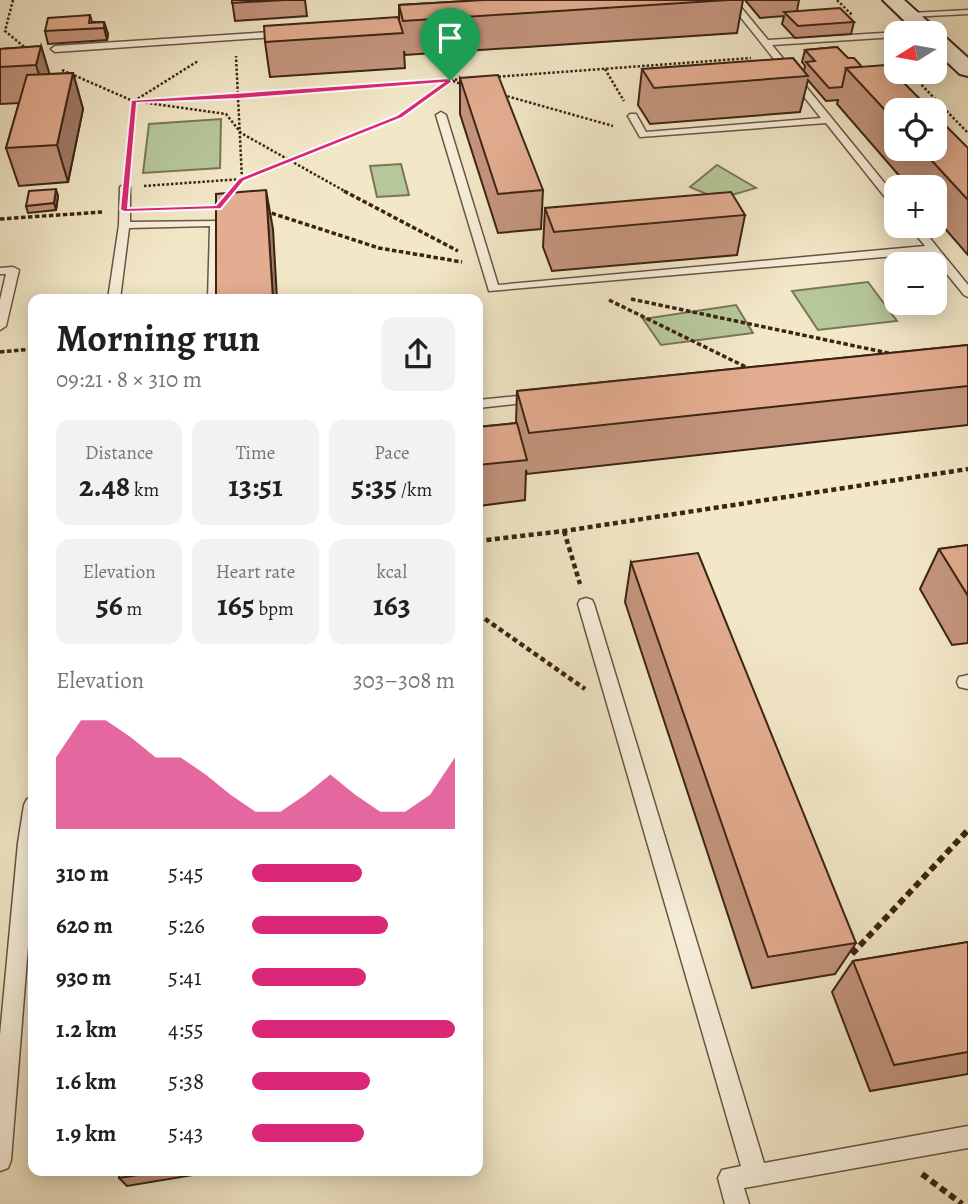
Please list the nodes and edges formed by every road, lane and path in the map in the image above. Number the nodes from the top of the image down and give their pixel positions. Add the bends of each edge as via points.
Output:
1 (893, 0) edge
2 (733, 2) edge
3 (720, 5) dead end
4 (968, 12) edge
5 (908, 21) edge
6 (924, 21) edge
7 (302, 33) edge
8 (884, 35) edge
9 (235, 38) junction
10 (765, 43) junction
11 (55, 49) edge
12 (947, 50) edge
13 (776, 56) junction
14 (605, 69) junction
15 (968, 69) edge
16 (56, 72) edge
17 (476, 78) edge
18 (489, 78) edge
19 (450, 80) junction
20 (921, 84) edge
21 (475, 88) edge
22 (501, 95) edge
23 (238, 97) junction
24 (134, 101) junction
25 (441, 115) dead end
26 (633, 116) joint
27 (828, 120) junction
28 (241, 133) junction
29 (968, 133) edge
30 (643, 135) junction
31 (286, 160) junction
32 (242, 179) junction
33 (125, 187) junction
34 (884, 189) edge
35 (226, 198) edge
36 (124, 210) junction
37 (257, 210) edge
38 (0, 219) edge
39 (124, 225) junction
40 (923, 238) edge
41 (932, 249) junction
42 (487, 267) junction
43 (0, 271) edge
44 (557, 283) junction
45 (968, 293) edge
46 (115, 294) edge
47 (214, 294) edge
48 (615, 295) dead end
49 (601, 296) dead end
50 (629, 298) dead end
51 (0, 326) edge
52 (28, 349) edge
53 (0, 352) edge
54 (905, 356) edge
55 (762, 375) edge
56 (553, 397) edge
57 (483, 404) edge
58 (968, 469) edge
59 (564, 531) junction
60 (483, 540) edge
61 (586, 604) joint
62 (483, 618) edge
63 (617, 712) junction
64 (968, 830) edge
65 (28, 837) edge
66 (852, 954) edge
67 (968, 1137) edge
68 (890, 1151) junction
69 (0, 1160) edge
70 (756, 1176) junction
71 (737, 1204) edge
72 (962, 1204) edge

1 - 5 street
2 - 3 lane
2 - 10 lane
4 - 6 lane
7 - 9 lane
8 - 10 lane
9 - 11 lane
9 - 23 path
9 - 24 path
10 - 13 lane
12 - 15 street
13 - 14 path
13 - 27 lane
14 - 18 path
14 - 26 path
16 - 24 path
17 - 19 path
19 - 21 path
19 - 23 path
19 - 31 path via 400,116
20 - 29 path
22 - 30 path
23 - 24 path
23 - 28 path
24 - 28 path via 226,114
24 - 33 path
25 - 42 lane
26 - 30 lane
27 - 30 lane
27 - 34 lane
28 - 31 path
28 - 32 path
31 - 32 path
31 - 42 path
32 - 33 path
32 - 35 path
33 - 36 lane
36 - 38 path
36 - 39 lane
37 - 42 path via 379,248
39 - 46 lane
39 - 47 lane via 215,223
40 - 41 lane
41 - 44 lane
41 - 45 lane
42 - 44 lane via 493,289
43 - 51 lane via 13,270
44 - 48 path
49 - 55 path
50 - 54 path
52 - 53 path
56 - 57 lane
58 - 59 path
59 - 60 path
59 - 61 path
61 - 63 lane
62 - 63 path
63 - 70 lane
64 - 66 path
65 - 69 lane
67 - 68 lane
68 - 70 lane
68 - 72 path
70 - 71 lane via 730,1178

